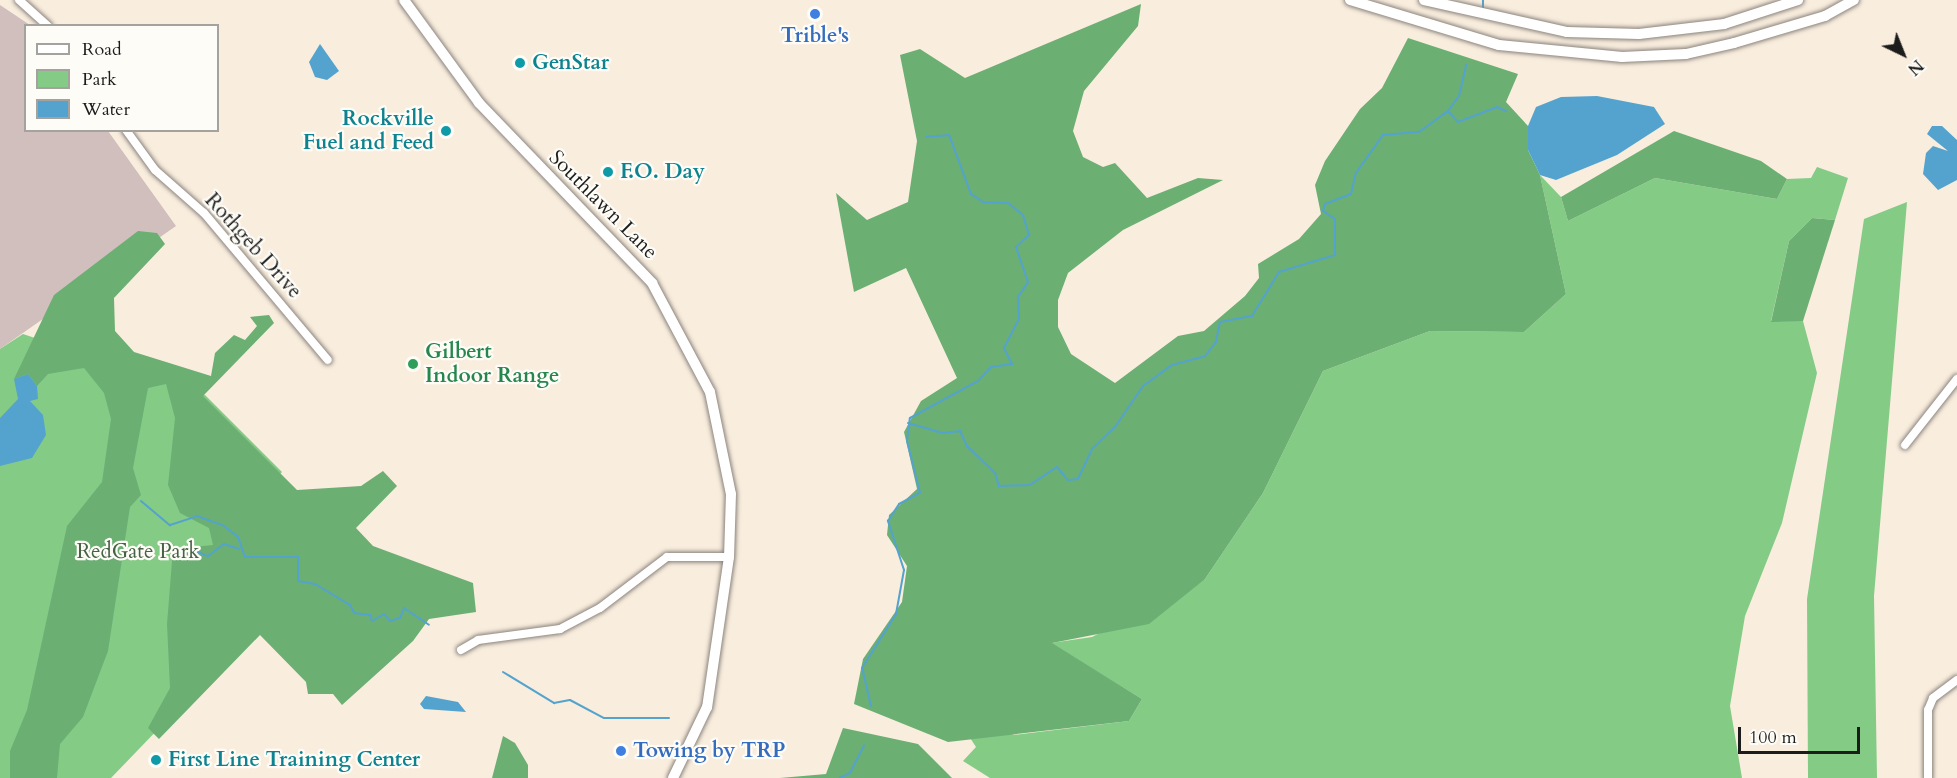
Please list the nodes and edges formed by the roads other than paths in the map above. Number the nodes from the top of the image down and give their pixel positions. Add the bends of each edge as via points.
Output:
1 (19, 0) edge
2 (404, 0) edge
3 (1350, 0) edge
4 (1424, 0) edge
5 (1798, 0) edge
6 (1854, 0) edge
7 (46, 24) edge
8 (1683, 32) junction
9 (1686, 54) junction
10 (127, 132) edge
11 (328, 360) dead end
12 (1957, 379) edge
13 (1905, 445) dead end
14 (729, 557) junction
15 (461, 650) dead end
16 (1957, 680) edge
17 (673, 778) edge
18 (1928, 778) edge

1 - 7 street
2 - 14 main road, Southlawn Lane via 480,103 651,283 702,372 722,435 731,494
3 - 9 main road via 1521,49 1602,57
4 - 8 main road via 1567,32
5 - 8 main road
6 - 9 main road via 1773,33
8 - 9 main road
10 - 11 street, Rothgeb Drive via 155,170 204,213
12 - 13 street
14 - 15 street via 667,557 600,608 560,629 478,640
14 - 17 main road, Southlawn Lane via 706,707
16 - 18 street via 1933,698 1928,710

